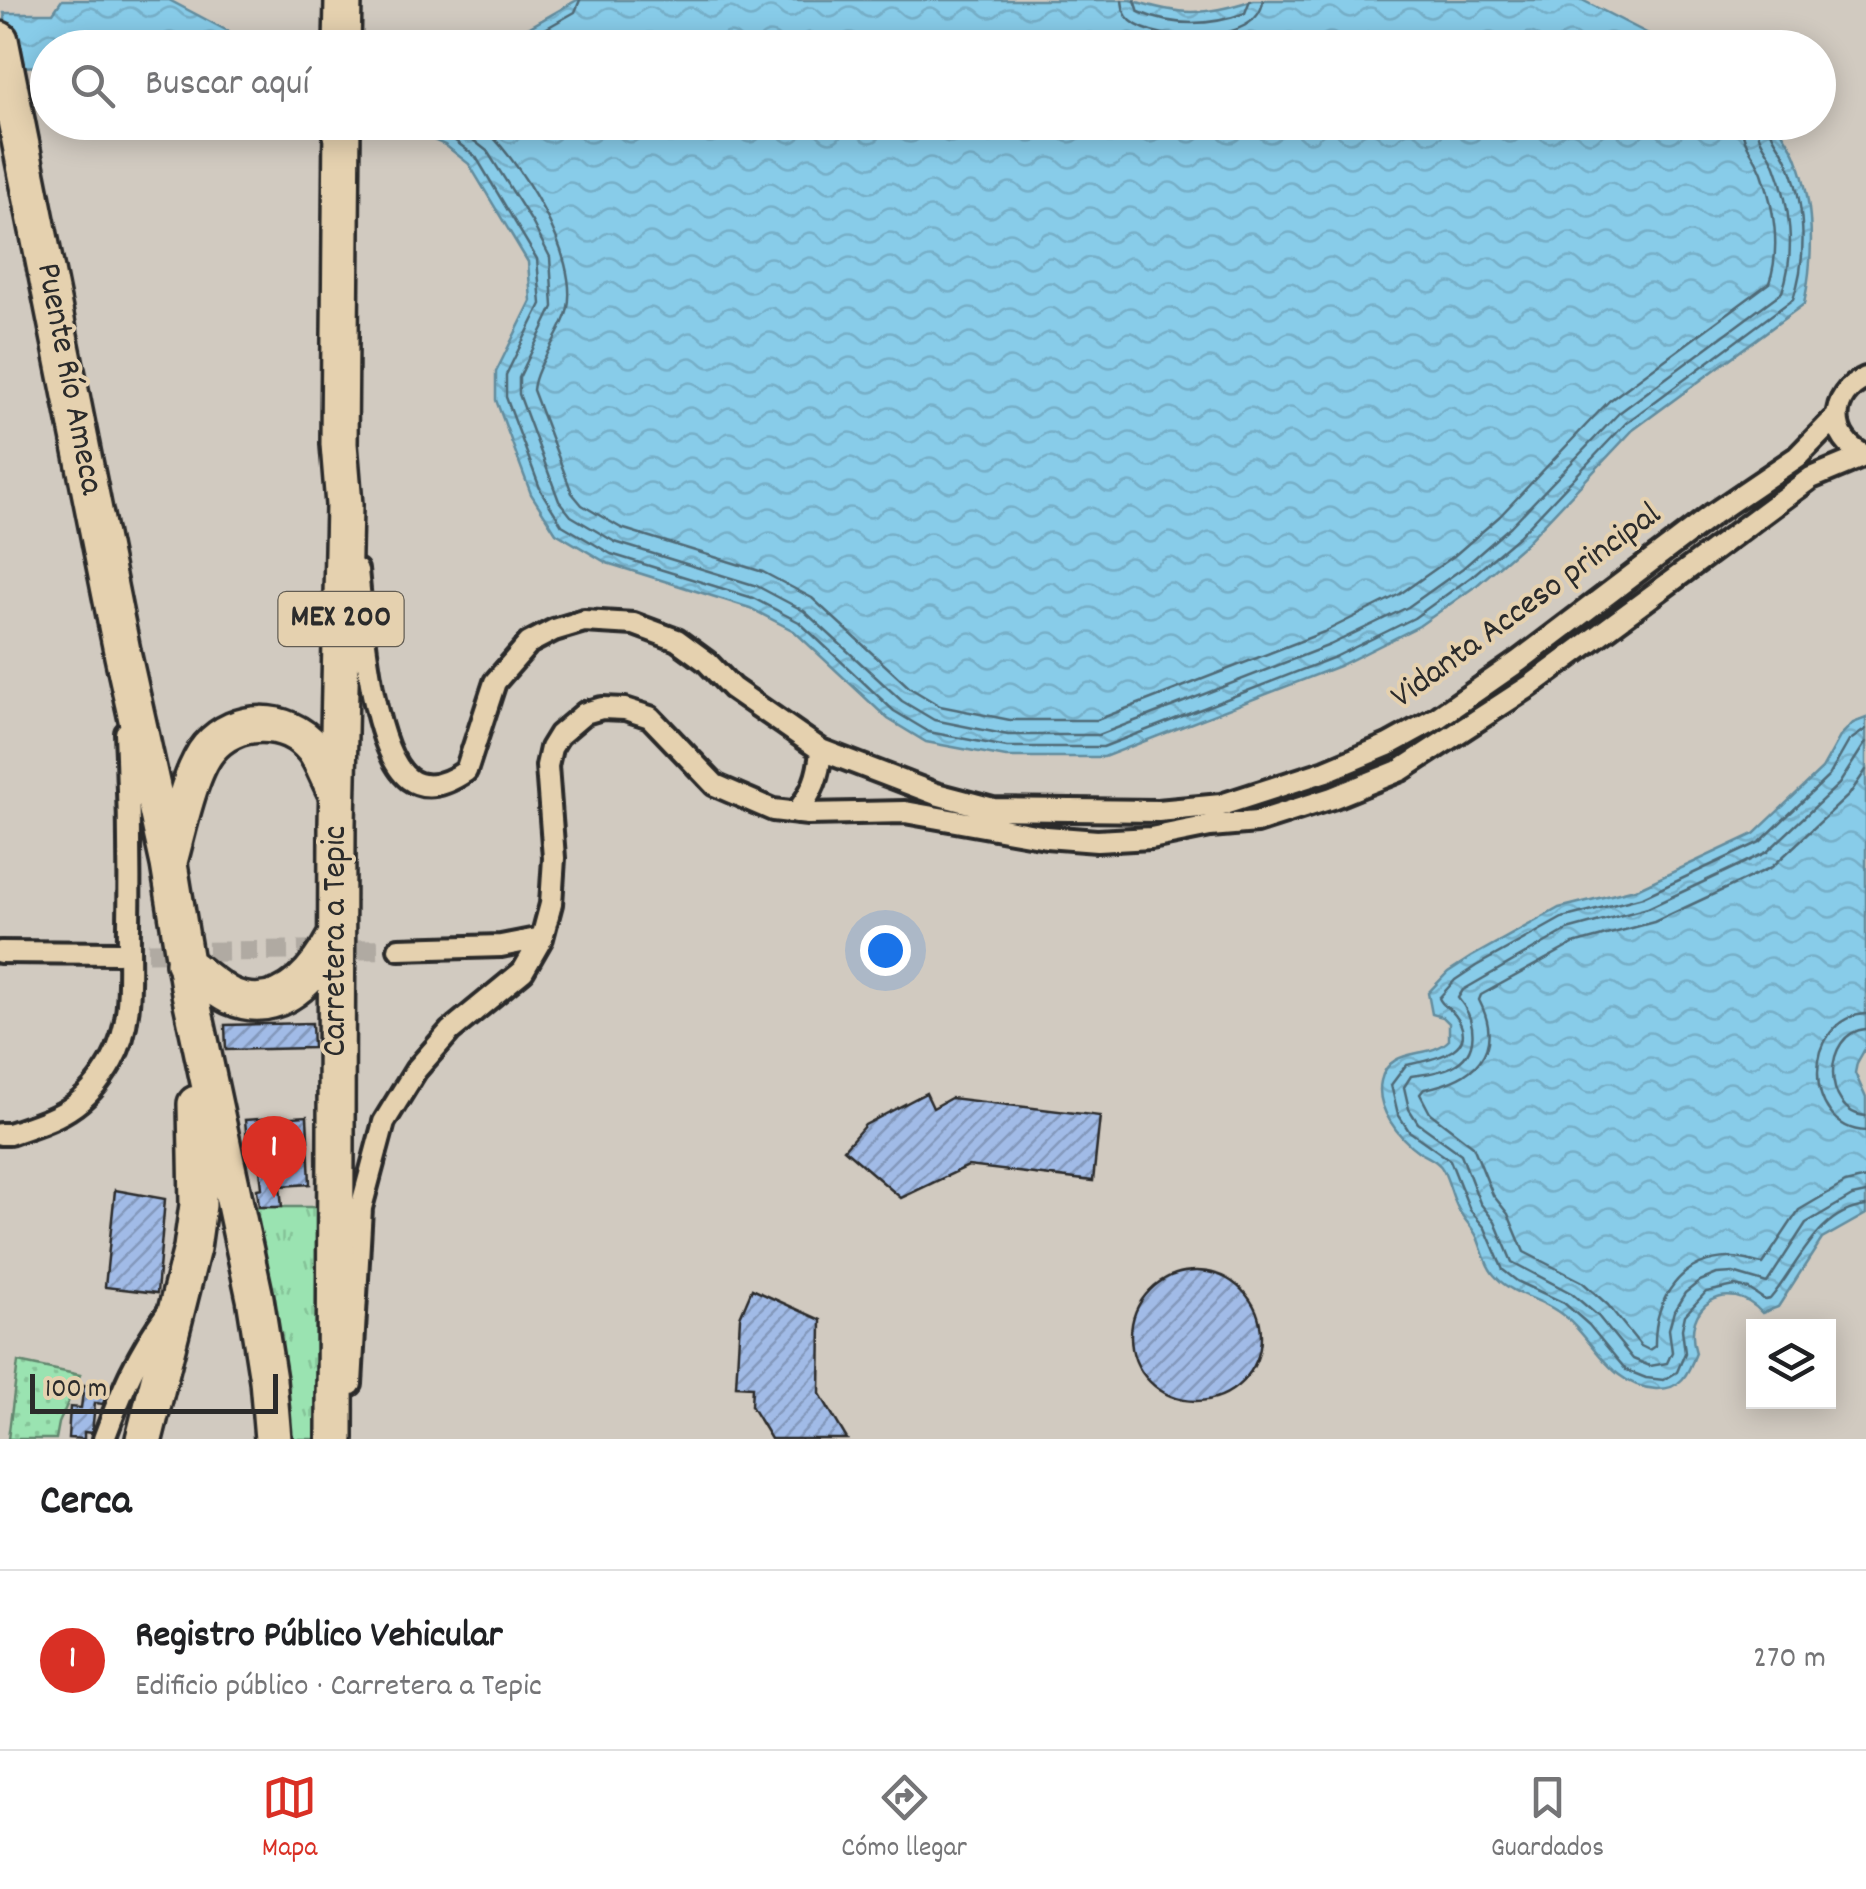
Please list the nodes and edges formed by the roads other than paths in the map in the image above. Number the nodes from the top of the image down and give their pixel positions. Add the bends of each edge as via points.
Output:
1 (342, 0) edge
2 (342, 30) edge
3 (0, 40) edge
4 (342, 140) edge
5 (1866, 378) edge
6 (1836, 418) junction
7 (1865, 456) edge
8 (344, 505) junction
9 (122, 656) junction
10 (821, 750) junction
11 (337, 794) junction
12 (796, 813) junction
13 (169, 864) junction
14 (337, 934) junction
15 (542, 938) junction
16 (399, 949) tunnel mouth
17 (0, 952) edge
18 (118, 953) tunnel mouth
19 (187, 978) junction
20 (0, 1134) edge
21 (180, 1297) junction
22 (104, 1439) edge
23 (144, 1439) edge
24 (273, 1439) edge
25 (336, 1439) edge

1 - 2 highway
3 - 9 highway, Puente Río Ameca
4 - 8 highway, Carretera a Tepic / MEX 200
5 - 6 street, Vidanta Acceso principal via 1845,392
6 - 7 street via 1845,443
6 - 10 street, Vidanta Acceso principal via 1796,457 1438,718 1326,771 1221,805 1158,812 993,809
7 - 12 street via 1811,478 1530,686 1400,770 1332,798 1256,822 1097,842 905,812
8 - 10 street, Vidanta Acceso principal via 369,684 408,778 438,785 466,771 495,682 530,643 584,621 634,624 677,640
8 - 11 highway, Carretera a Tepic / MEX 200
9 - 13 highway
9 - 20 street via 130,820 127,1018 113,1060 90,1092 59,1118
10 - 12 street via 820,774
11 - 13 highway via 312,747 277,725 250,723 228,732 207,749
11 - 14 highway, Carretera a Tepic / MEX 200
12 - 15 street via 715,785 650,717 625,709 584,712 558,736 547,766 554,858
13 - 19 highway
14 - 19 highway via 310,977 283,997 258,1003
14 - 25 highway, Carretera a Tepic / MEX 200
15 - 16 street
15 - 25 street via 523,970 450,1031 416,1070 384,1122 361,1208 350,1398
17 - 18 street
19 - 21 highway via 199,1163
19 - 24 highway via 255,1298
21 - 22 street via 142,1347
21 - 23 highway

